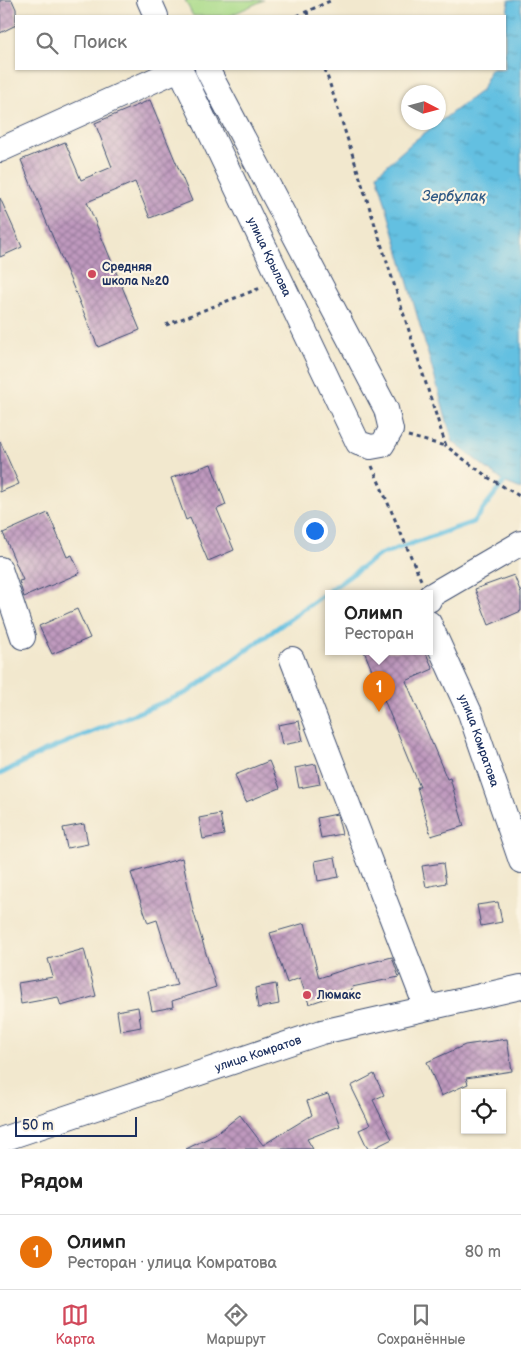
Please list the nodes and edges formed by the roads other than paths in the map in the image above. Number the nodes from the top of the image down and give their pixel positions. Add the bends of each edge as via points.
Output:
1 (149, 0) edge
2 (156, 15) edge
3 (178, 70) edge
4 (180, 70) edge
5 (209, 70) edge
6 (0, 150) edge
7 (521, 543) edge
8 (0, 569) edge
9 (433, 594) edge
10 (433, 632) edge
11 (23, 637) dead end
12 (292, 659) dead end
13 (521, 861) edge
14 (521, 987) edge
15 (426, 1007) junction
16 (0, 1140) edge

1 - 2 street
3 - 6 street
4 - 5 street, улица Крылова via 358,443 371,448 382,445 391,430 386,409
7 - 9 street
8 - 11 street
10 - 13 street, улица Комратова via 470,713
12 - 15 street
14 - 15 street, улица Комратов
15 - 16 street, улица Комратов via 322,1032

